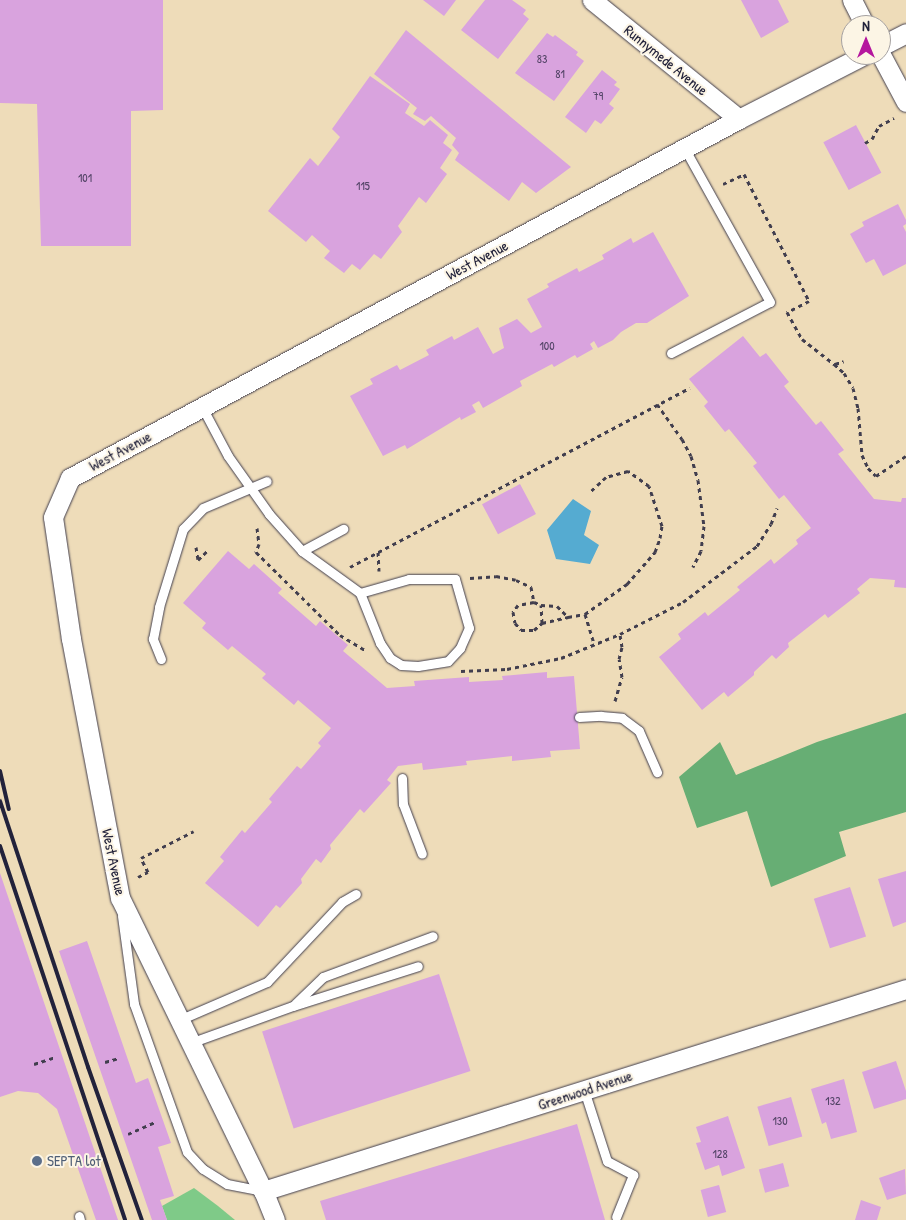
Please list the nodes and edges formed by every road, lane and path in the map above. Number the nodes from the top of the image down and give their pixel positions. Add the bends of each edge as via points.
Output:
1 (592, 0) edge
2 (852, 0) edge
3 (860, 15) edge
4 (906, 33) edge
5 (891, 41) edge
6 (844, 65) edge
7 (886, 65) edge
8 (906, 102) edge
9 (894, 118) dead end
10 (739, 119) junction
11 (865, 143) dead end
12 (685, 149) junction
13 (718, 178) dead end
14 (671, 353) dead end
15 (844, 361) dead end
16 (834, 364) junction
17 (690, 388) dead end
18 (657, 404) junction
19 (202, 407) junction
20 (906, 456) edge
21 (266, 481) dead end
22 (252, 488) junction
23 (590, 492) dead end
24 (343, 528) dead end
25 (302, 551) junction
26 (693, 567) dead end
27 (335, 576) junction
28 (455, 579) junction
29 (360, 593) junction
30 (534, 602) junction
31 (541, 606) junction
32 (585, 614) junction
33 (568, 617) junction
34 (542, 623) junction
35 (620, 634) dead end
36 (594, 644) dead end
37 (161, 659) dead end
38 (601, 716) junction
39 (579, 717) dead end
40 (657, 772) dead end
41 (402, 778) dead end
42 (194, 831) dead end
43 (422, 854) dead end
44 (132, 879) dead end
45 (356, 894) dead end
46 (120, 898) junction
47 (433, 936) dead end
48 (418, 966) dead end
49 (906, 989) edge
50 (293, 1006) junction
51 (179, 1020) junction
52 (190, 1043) junction
53 (56, 1057) dead end
54 (119, 1058) dead end
55 (105, 1062) dead end
56 (34, 1064) dead end
57 (584, 1090) junction
58 (156, 1122) dead end
59 (128, 1134) dead end
60 (263, 1191) junction
61 (616, 1217) dead end
62 (274, 1220) edge

1 - 10 street, Runnymede Avenue
2 - 3 street
4 - 5 street
6 - 10 street, West Avenue
7 - 8 street
9 - 11 path via 880,126 872,139
10 - 12 street, West Avenue
12 - 14 lane via 770,302
12 - 19 street, West Avenue
13 - 16 path via 722,184 744,174 809,300 787,312 802,339
15 - 16 path
16 - 20 path via 853,388 862,455 868,468 876,476
17 - 18 path
18 - 26 path via 682,439 698,480 704,526 701,551
18 - 27 path
19 - 22 lane via 228,456
19 - 46 street, West Avenue via 70,478 53,517 71,639
21 - 22 lane
22 - 25 lane via 269,514
22 - 37 lane via 203,508 183,528 153,638
23 - 32 path via 606,477 628,470 649,486 662,526 655,552 627,584
24 - 25 lane
25 - 27 lane
27 - 29 lane
28 - 29 lane via 409,579
28 - 29 lane via 469,628 460,648 448,662 401,665 390,658 380,643
28 - 30 path via 496,576 516,580 531,587
30 - 31 path
30 - 34 path via 518,606 513,612 515,623 521,630 534,630
31 - 33 path via 557,606
31 - 34 path
32 - 33 path
32 - 36 path
33 - 34 path
35 - 38 path via 622,677 614,703
38 - 39 lane
38 - 40 lane via 622,718 639,731
41 - 43 lane via 403,804
42 - 44 path via 141,858 148,872
45 - 51 lane via 342,902 267,982
46 - 51 street, West Avenue
46 - 60 lane via 134,1004 187,1152 203,1169 227,1184
47 - 50 lane via 322,976
48 - 50 lane
49 - 57 street, Greenwood Avenue
50 - 52 lane
51 - 52 street, West Avenue
52 - 60 street, West Avenue
53 - 56 path
54 - 55 path
57 - 60 street, Greenwood Avenue
57 - 61 lane via 606,1161 633,1175
58 - 59 path
60 - 62 street, West Avenue

